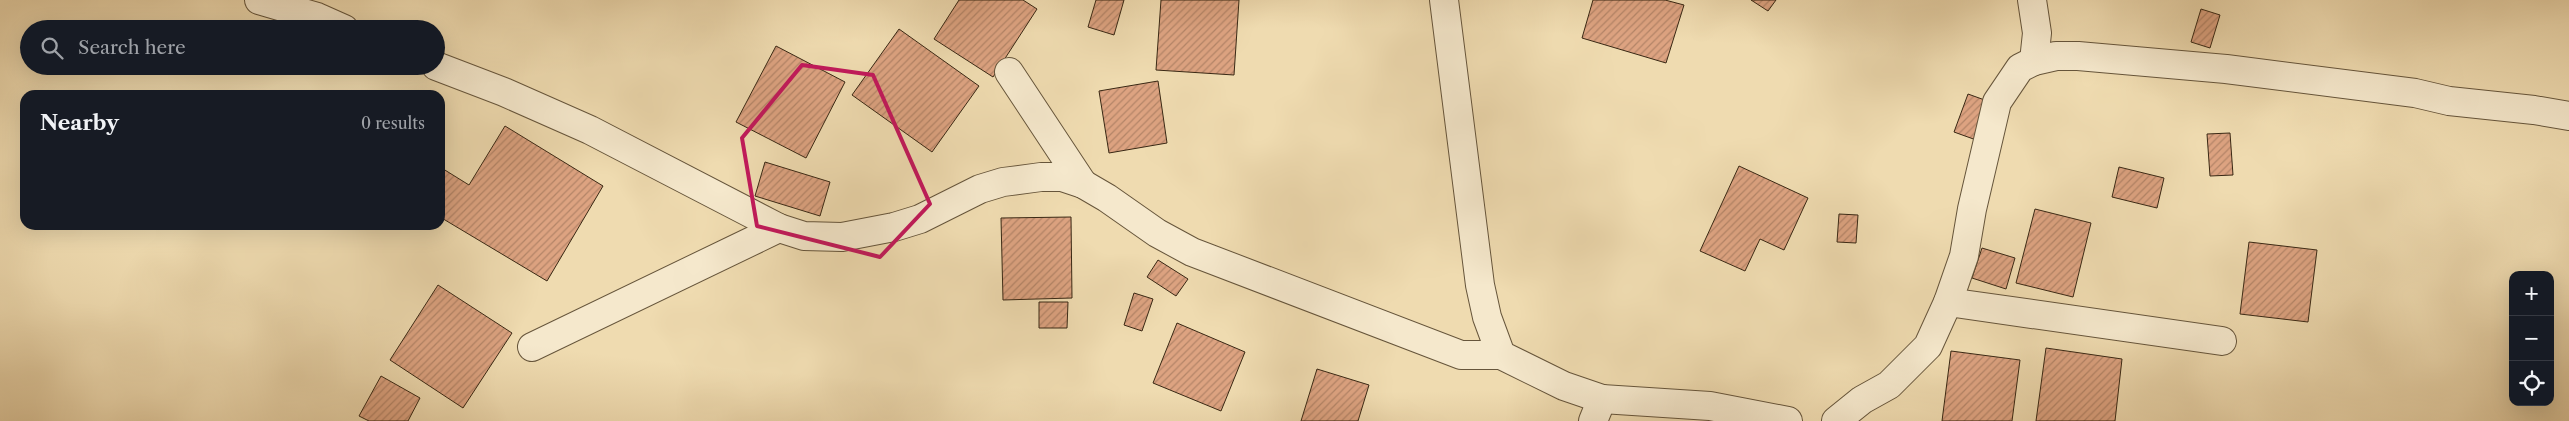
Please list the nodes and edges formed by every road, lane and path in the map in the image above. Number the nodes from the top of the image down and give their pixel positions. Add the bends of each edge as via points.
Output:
1 (259, 0) edge
2 (1444, 0) edge
3 (2032, 0) edge
4 (324, 20) edge
5 (2034, 61) junction
6 (445, 69) edge
7 (1009, 72) dead end
8 (2569, 116) edge
9 (1083, 184) junction
10 (779, 228) junction
11 (1948, 302) junction
12 (2222, 341) dead end
13 (532, 347) dead end
14 (1501, 355) junction
15 (1597, 410) edge
16 (1788, 421) edge
17 (1836, 421) edge

1 - 4 street
2 - 14 street via 1480,285
3 - 5 street via 2037,33
5 - 8 street via 2078,56 2226,69
5 - 11 street via 2020,68 1997,102 1964,256
6 - 10 street via 590,130
7 - 9 street
9 - 10 street via 1042,177 1003,182 920,219 842,237 804,236
9 - 14 street via 1192,252 1461,355
10 - 13 street
11 - 12 street
11 - 17 street via 1928,346 1888,385
14 - 15 street via 1564,386
15 - 16 street via 1710,406

